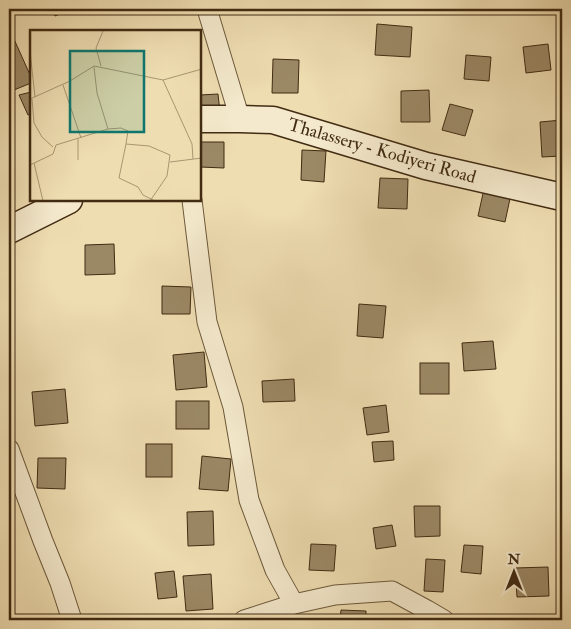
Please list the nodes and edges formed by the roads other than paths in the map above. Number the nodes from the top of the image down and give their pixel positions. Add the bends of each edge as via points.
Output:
1 (207, 9) edge
2 (201, 119) edge
3 (240, 119) junction
4 (562, 197) edge
5 (67, 201) edge
6 (192, 201) edge
7 (9, 230) edge
8 (9, 449) edge
9 (294, 604) junction
10 (72, 620) edge
11 (244, 620) edge
12 (444, 620) edge

1 - 3 street
2 - 3 main road, Thalassery - Kodiyeri Road
3 - 4 main road, Thalassery - Kodiyeri Road via 274,120 426,166
5 - 7 main road
6 - 9 street via 207,322 233,407 249,500 275,570
8 - 10 street
9 - 11 street
9 - 12 street via 335,595 392,591

